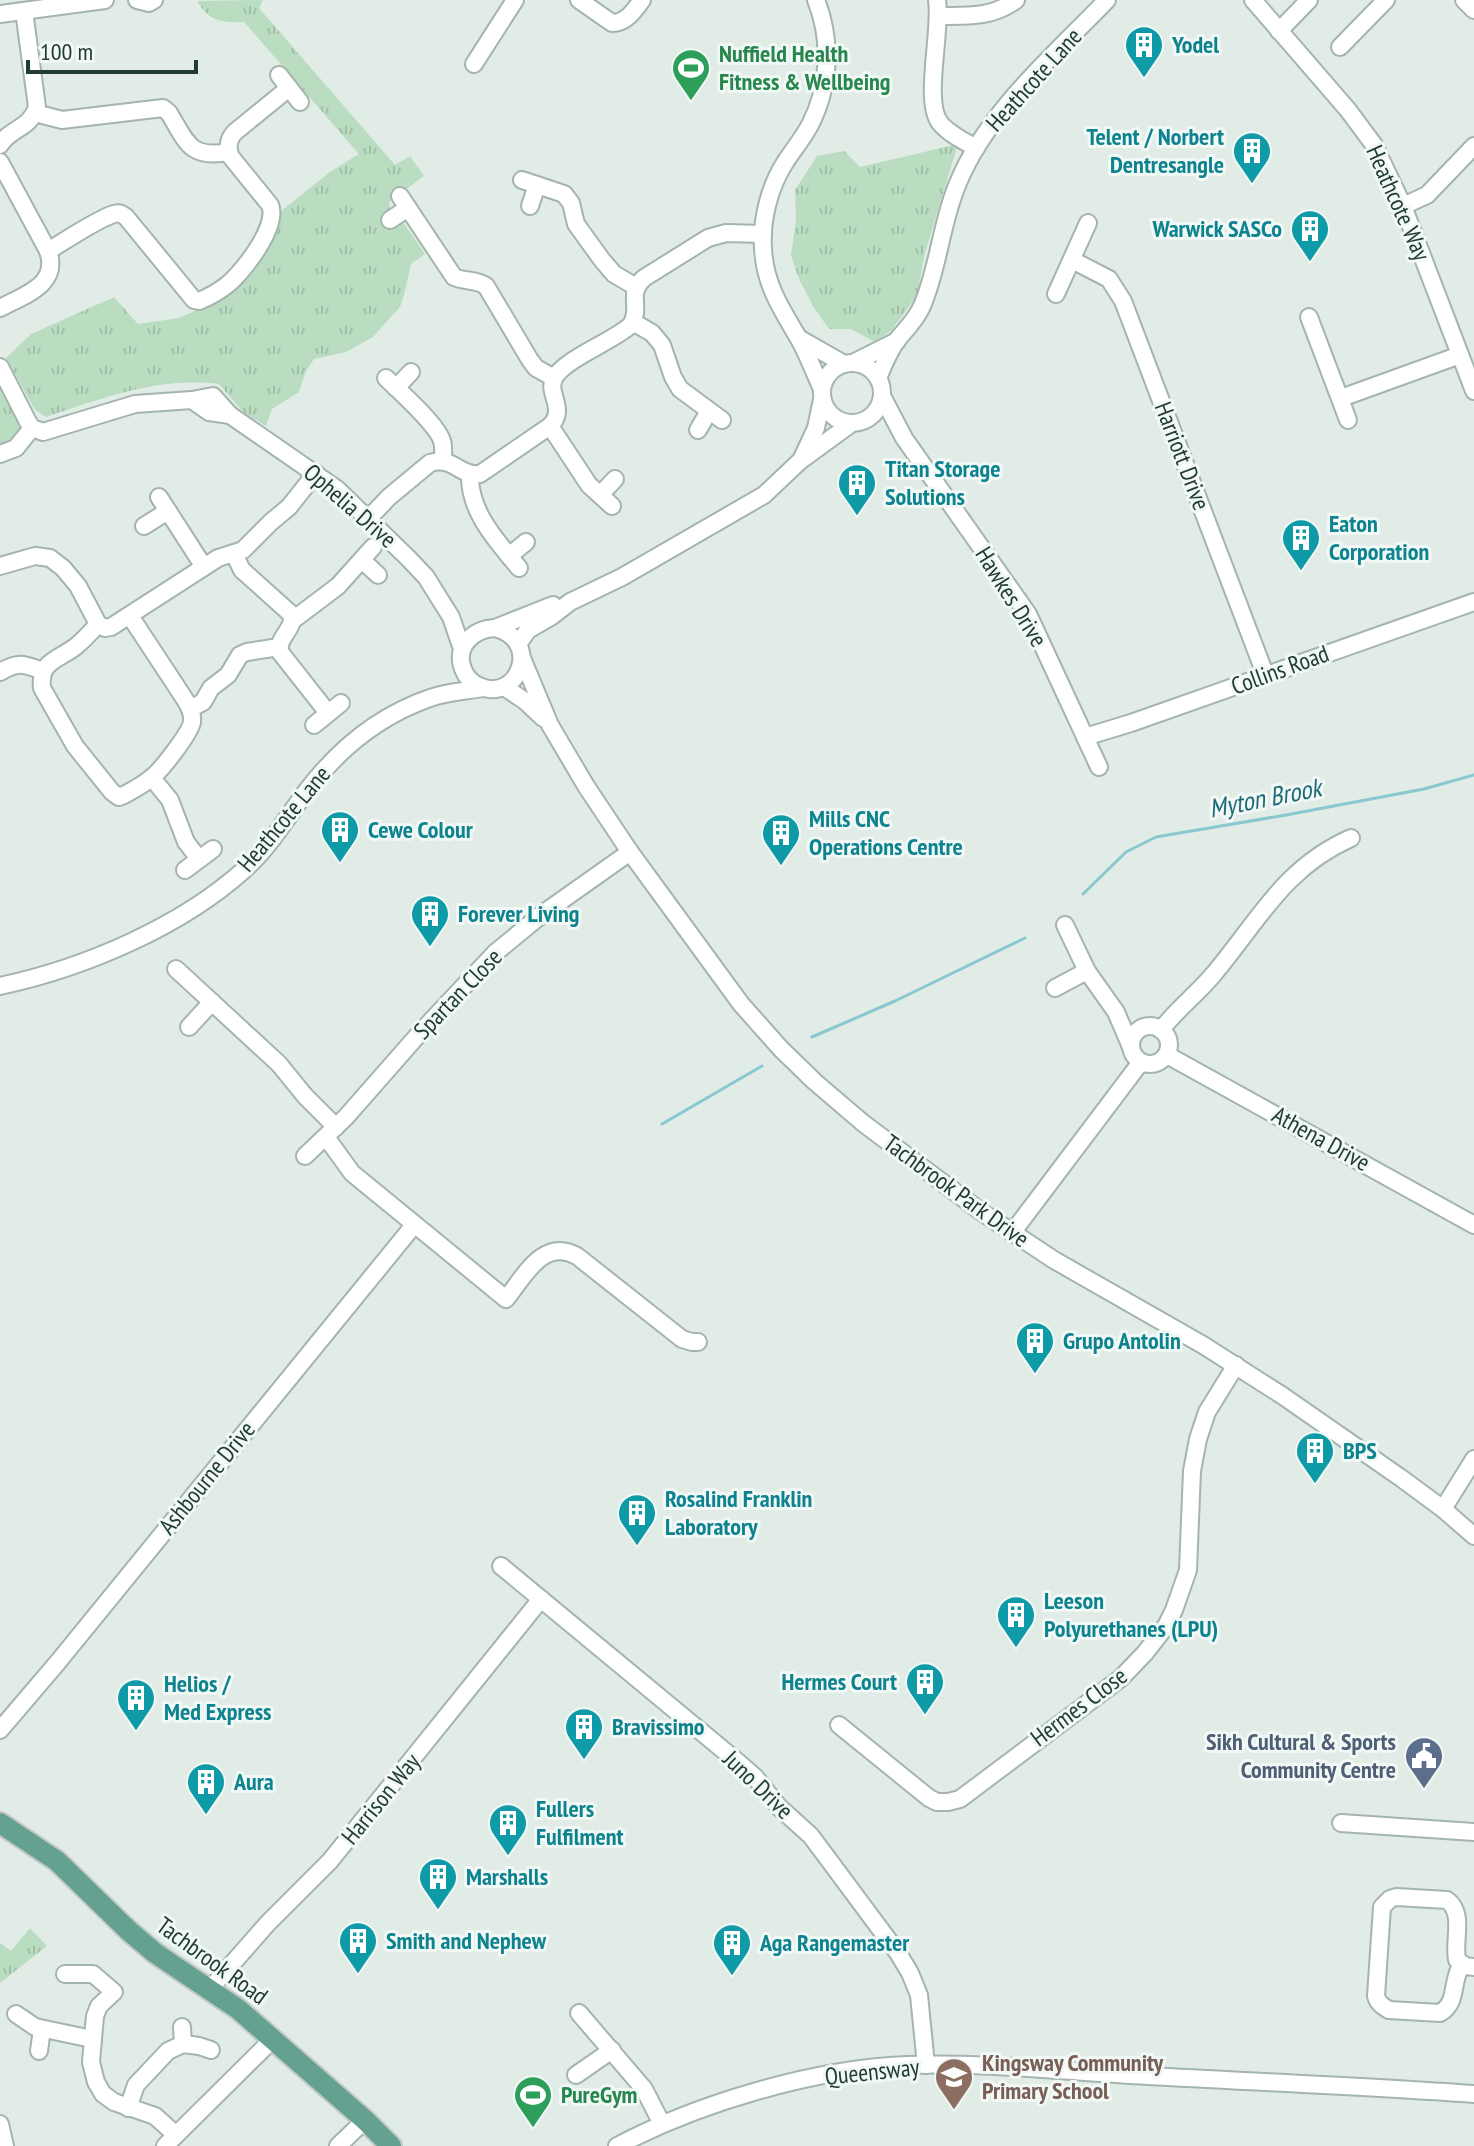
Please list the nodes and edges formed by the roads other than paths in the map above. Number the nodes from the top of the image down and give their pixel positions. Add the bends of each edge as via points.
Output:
1 (105, 0) edge
2 (137, 0) edge
3 (154, 0) edge
4 (515, 0) edge
5 (579, 0) edge
6 (642, 0) edge
7 (816, 0) edge
8 (1016, 0) edge
9 (1107, 0) edge
10 (1253, 0) edge
11 (1309, 0) edge
12 (1386, 0) edge
13 (1464, 0) edge
14 (51, 3) edge
15 (938, 8) edge
16 (1474, 10) edge
17 (24, 11) junction
18 (0, 14) edge
19 (1279, 31) junction
20 (1340, 47) dead end
21 (474, 64) dead end
22 (289, 88) dead end
23 (35, 113) junction
24 (0, 145) edge
25 (1474, 146) edge
26 (976, 148) junction
27 (229, 152) junction
28 (0, 162) edge
29 (530, 206) dead end
30 (1403, 206) junction
31 (390, 220) dead end
32 (1088, 223) dead end
33 (763, 234) junction
34 (48, 251) junction
35 (1072, 260) junction
36 (636, 287) junction
37 (1056, 294) dead end
38 (0, 308) edge
39 (1309, 317) dead end
40 (633, 322) junction
41 (798, 338) junction
42 (897, 341) junction
43 (1460, 355) junction
44 (849, 364) junction
45 (0, 367) edge
46 (411, 372) dead end
47 (554, 378) junction
48 (878, 378) junction
49 (1474, 391) edge
50 (822, 394) junction
51 (882, 396) junction
52 (1341, 398) junction
53 (1348, 420) dead end
54 (860, 421) junction
55 (550, 426) junction
56 (32, 428) junction
57 (698, 430) dead end
58 (904, 438) junction
59 (0, 454) edge
60 (443, 460) junction
61 (800, 461) junction
62 (316, 473) junction
63 (470, 475) junction
64 (615, 479) dead end
65 (369, 518) junction
66 (144, 526) dead end
67 (526, 542) dead end
68 (234, 554) junction
69 (0, 566) edge
70 (204, 567) junction
71 (378, 575) dead end
72 (570, 602) junction
73 (1474, 602) edge
74 (130, 616) junction
75 (451, 617) junction
76 (293, 620) junction
77 (98, 624) junction
78 (495, 628) junction
79 (475, 633) junction
80 (279, 647) junction
81 (462, 649) junction
82 (520, 651) junction
83 (462, 667) junction
84 (43, 671) junction
85 (0, 672) edge
86 (1265, 674) junction
87 (504, 687) junction
88 (483, 688) junction
89 (431, 697) junction
90 (190, 709) junction
91 (314, 725) dead end
92 (550, 725) junction
93 (1085, 737) junction
94 (1099, 767) dead end
95 (152, 778) junction
96 (1351, 838) dead end
97 (630, 852) junction
98 (185, 870) dead end
99 (1065, 925) dead end
100 (176, 969) dead end
101 (1087, 971) junction
102 (0, 986) edge
103 (1055, 988) dead end
104 (212, 1002) junction
105 (1116, 1012) junction
106 (189, 1027) dead end
107 (1142, 1028) junction
108 (1161, 1030) junction
109 (1131, 1047) junction
110 (1167, 1055) junction
111 (1141, 1062) junction
112 (331, 1132) junction
113 (305, 1156) dead end
114 (414, 1225) junction
115 (1474, 1225) edge
116 (1012, 1233) junction
117 (698, 1342) dead end
118 (1236, 1365) junction
119 (1474, 1459) edge
120 (1443, 1509) junction
121 (1474, 1536) edge
122 (501, 1566) dead end
123 (541, 1599) junction
124 (839, 1725) dead end
125 (0, 1730) edge
126 (0, 1823) edge
127 (1341, 1823) dead end
128 (1474, 1832) edge
129 (1468, 1965) edge
130 (65, 1974) dead end
131 (210, 1989) junction
132 (579, 2013) dead end
133 (16, 2014) dead end
134 (42, 2029) junction
135 (92, 2039) junction
136 (272, 2040) junction
137 (211, 2050) dead end
138 (612, 2050) junction
139 (39, 2051) dead end
140 (926, 2065) junction
141 (576, 2075) dead end
142 (1474, 2094) edge
143 (128, 2108) junction
144 (365, 2120) junction
145 (0, 2124) edge
146 (662, 2124) junction
147 (171, 2141) edge
148 (5, 2146) edge
149 (338, 2146) edge
150 (391, 2146) edge
151 (617, 2146) edge

1 - 14 street
2 - 3 street
4 - 21 street
5 - 6 street via 612,23 631,14
7 - 33 street via 826,46 823,90 810,125 776,180
8 - 15 street via 977,15
9 - 26 street, Heathcote Lane via 1013,99
10 - 19 street, Heathcote Way
11 - 19 street
12 - 20 street
13 - 16 street
14 - 17 street
15 - 26 street via 933,108 941,124
17 - 18 street
17 - 23 street
19 - 30 street, Heathcote Way via 1365,132
22 - 27 street via 232,135
23 - 24 street
23 - 27 street via 62,120 163,108 193,149 205,155
25 - 30 street via 1427,195
26 - 42 street, Heathcote Lane via 954,191 921,309
27 - 34 street via 273,215 258,248 218,292 194,300 121,214
28 - 34 street
29 - 36 street via 530,183 564,194 576,224 602,260
30 - 43 street, Heathcote Way
31 - 47 street via 404,202 454,277 486,286 534,365
32 - 35 street
33 - 36 street via 708,238
33 - 41 street via 768,281
34 - 38 street via 52,265 46,279
35 - 37 street
35 - 86 street, Harriott Drive via 1109,279 1123,301
36 - 40 street
39 - 52 street
40 - 47 street
40 - 57 street via 662,345 680,389 716,416
41 - 44 street
41 - 50 street
42 - 44 street, Heathcote Lane
42 - 48 street, Heathcote Lane
43 - 49 street, Heathcote Way
43 - 52 street
44 - 48 street via 863,366
44 - 50 street via 830,373
45 - 56 street
46 - 60 street via 391,383 440,437
47 - 55 street via 558,412
48 - 51 street
50 - 54 street via 834,417
50 - 61 street via 816,428
51 - 54 street via 879,406
51 - 58 street, Hawkes Drive
52 - 53 street
54 - 58 street, Hawkes Drive
54 - 61 street
55 - 63 street via 480,474
55 - 64 street via 589,485 606,500
56 - 59 street via 16,448
56 - 62 street, Ophelia Drive via 51,431 135,404 192,400 209,412 230,415
58 - 93 street, Hawkes Drive via 1028,614
60 - 63 street
60 - 65 street via 416,473
61 - 72 street via 753,502
62 - 65 street, Ophelia Drive
62 - 68 street via 289,507
63 - 67 street via 470,492 487,527 514,562
65 - 75 street, Ophelia Drive via 418,567
66 - 70 street via 163,504
68 - 70 street
68 - 76 street via 242,570
69 - 77 street via 35,556 50,558 83,593
70 - 74 street
71 - 76 street via 367,553 338,586
72 - 78 street
72 - 82 street via 528,630
73 - 86 street, Collins Road
74 - 77 street via 111,627
74 - 90 street
75 - 79 street, Ophelia Drive
75 - 81 street, Ophelia Drive
76 - 80 street
77 - 84 street
78 - 79 street
78 - 82 street via 511,635
79 - 81 street
80 - 90 street via 240,655 228,675
80 - 91 street via 282,657 335,708
81 - 83 street
82 - 87 street via 521,666
82 - 92 street, Tachbrook Park Drive
83 - 88 street
83 - 89 street, Heathcote Lane
84 - 85 street via 14,664
84 - 95 street via 44,694 79,752 115,795
86 - 93 street, Collins Road
87 - 88 street
87 - 92 street, Tachbrook Park Drive
88 - 89 street, Heathcote Lane
89 - 102 street, Heathcote Lane via 377,724 342,752 257,858 207,899 107,952
90 - 95 street via 190,729
92 - 97 street, Tachbrook Park Drive
93 - 94 street, Hawkes Drive
95 - 98 street via 170,800 186,842 206,854
96 - 108 street via 1292,876 1212,977
97 - 112 street, Spartan Close via 495,953
97 - 116 street, Tachbrook Park Drive via 726,984 798,1066 863,1123
99 - 101 street
100 - 104 street
101 - 103 street
101 - 105 street
104 - 106 street
104 - 112 street via 279,1064
105 - 107 street
105 - 109 street
107 - 108 street
107 - 109 street
108 - 110 street via 1168,1039
109 - 111 street
110 - 111 street via 1152,1064
110 - 115 street, Athena Drive
111 - 116 street
112 - 113 street, Spartan Close
112 - 114 street via 352,1173
114 - 117 street via 506,1299 543,1256 568,1252 682,1339
114 - 125 street, Ashbourne Drive
116 - 118 street, Tachbrook Park Drive
118 - 120 street, Tachbrook Park Drive
118 - 124 street, Hermes Close via 1207,1412 1198,1439 1188,1570 1181,1592 1166,1626 1121,1678 960,1799 948,1802 920,1792
119 - 120 street
120 - 121 street, Tachbrook Park Drive
122 - 123 street, Juno Drive
123 - 131 street, Harrison Way via 330,1861
123 - 140 street, Juno Drive via 755,1777 811,1836 910,1973 920,2000
126 - 131 main road, Tachbrook Road via 48,1853 155,1953
127 - 128 street
129 - 129 street via 1457,1960 1457,1911 1447,1900 1396,1897 1382,1907 1376,1996 1384,2007 1440,2013 1451,2002 1454,1980
130 - 135 street via 93,1974 120,1997 102,2002
131 - 136 main road, Tachbrook Road
132 - 138 street
133 - 134 street
134 - 135 street
134 - 139 street
135 - 143 street via 98,2087 108,2099
136 - 144 main road, Tachbrook Road
136 - 147 street
137 - 143 street via 182,2036 140,2080
138 - 141 street
138 - 146 street via 648,2095
140 - 142 street, Queensway
140 - 146 street, Queensway via 849,2071 797,2082
143 - 147 street via 159,2118
144 - 149 street
144 - 150 main road, Tachbrook Road
145 - 148 street
146 - 151 street, Queensway

